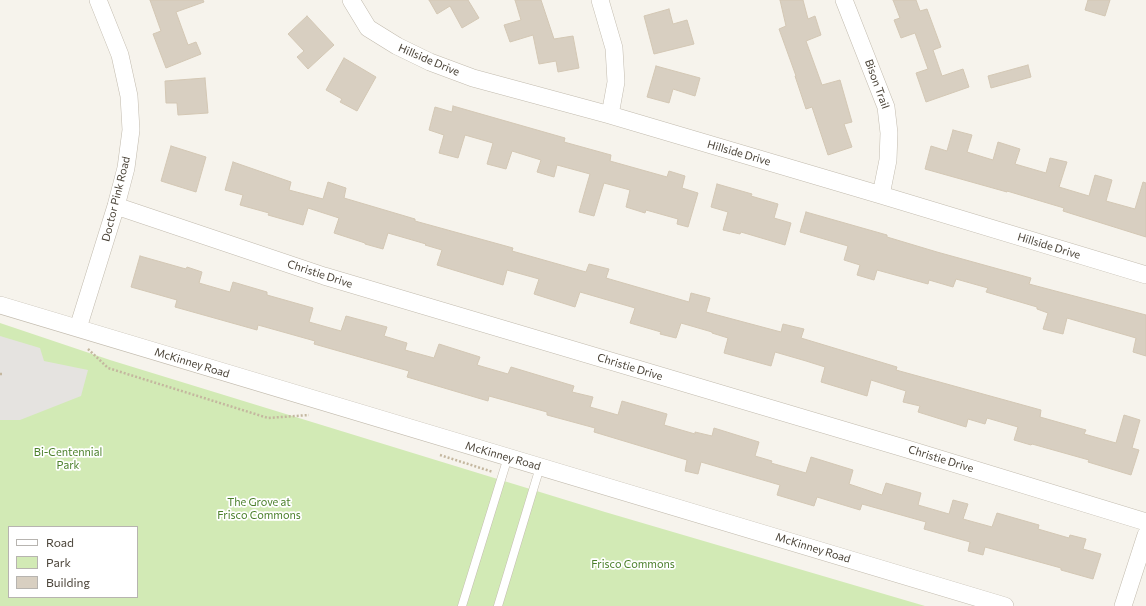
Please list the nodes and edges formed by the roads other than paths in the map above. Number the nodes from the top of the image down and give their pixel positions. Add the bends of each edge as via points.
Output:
1 (98, 0) edge
2 (352, 0) edge
3 (600, 0) edge
4 (844, 0) edge
5 (610, 116) junction
6 (881, 195) junction
7 (116, 206) junction
8 (1146, 275) edge
9 (0, 305) edge
10 (78, 328) junction
11 (508, 458) junction
12 (540, 467) junction
13 (1146, 522) edge
14 (1146, 536) edge
15 (462, 606) edge
16 (498, 606) edge
17 (1005, 606) edge
18 (1123, 606) edge

1 - 7 street, Doctor Pink Road via 120,55 129,96 131,130 126,168
2 - 5 street, Hillside Drive via 368,28 430,62 473,78
3 - 5 street via 614,48 616,82
4 - 6 street, Bison Trail via 886,107 889,133 888,160
5 - 6 street, Hillside Drive
6 - 8 street, Hillside Drive
7 - 10 street, Doctor Pink Road
7 - 13 street, Christie Drive via 324,276
9 - 10 street, McKinney Road
10 - 11 street, McKinney Road
11 - 12 street, McKinney Road
11 - 15 lane
12 - 16 lane
12 - 17 street, McKinney Road
14 - 18 street

